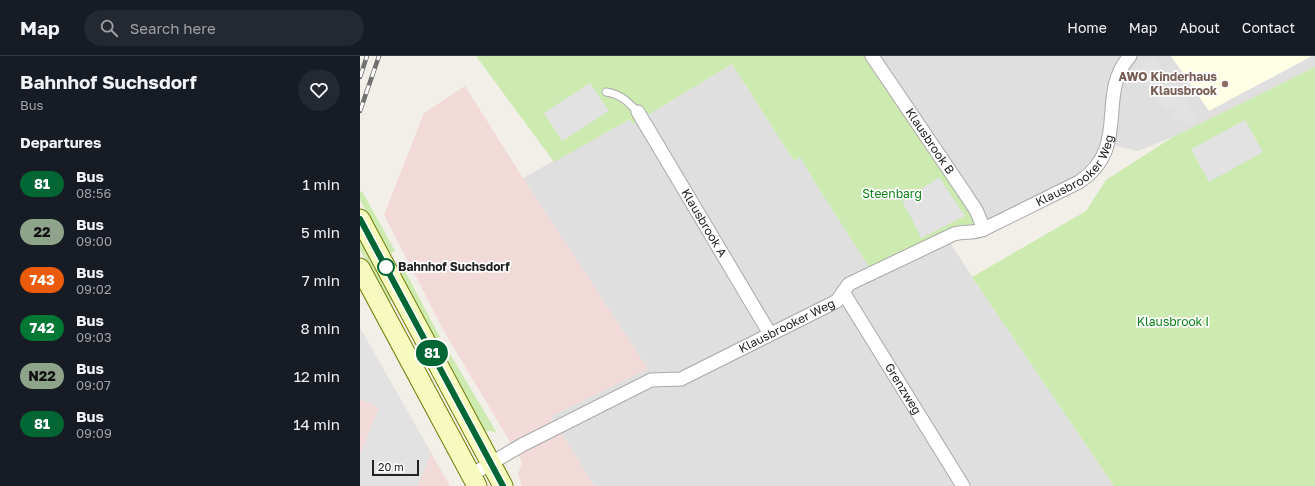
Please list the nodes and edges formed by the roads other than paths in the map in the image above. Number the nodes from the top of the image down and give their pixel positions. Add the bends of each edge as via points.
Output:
1 (872, 56) edge
2 (1130, 56) edge
3 (606, 92) dead end
4 (638, 112) joint
5 (360, 219) edge
6 (984, 230) junction
7 (360, 268) edge
8 (843, 292) junction
9 (770, 334) junction
10 (491, 464) junction
11 (474, 480) edge
12 (503, 486) edge
13 (963, 486) edge

1 - 6 street, Klausbrook B via 976,210
2 - 6 street, Klausbrooker Weg via 1117,78 1111,131 1106,152 1096,168 1079,182
3 - 4 lane via 616,94
4 - 9 street, Klausbrook A
5 - 10 main road
6 - 8 street, Klausbrooker Weg via 954,234 849,284
7 - 11 main road
8 - 9 street, Klausbrooker Weg via 837,301
8 - 13 street, Grenzweg
9 - 10 street, Klausbrooker Weg via 681,379 651,380 522,445
10 - 11 street, Klausbrooker Weg
10 - 12 main road

